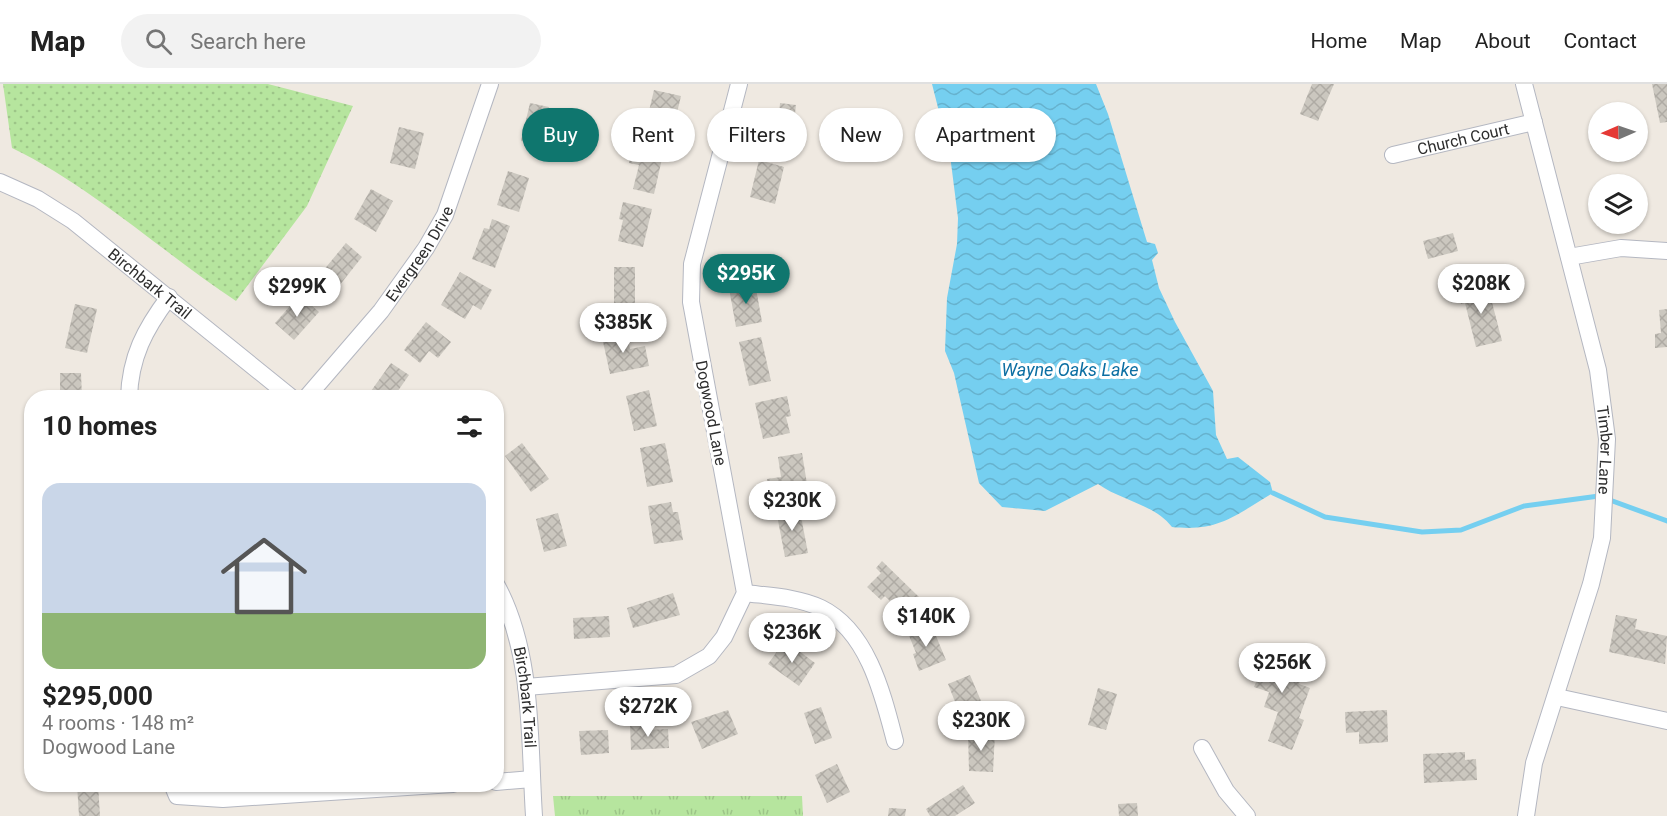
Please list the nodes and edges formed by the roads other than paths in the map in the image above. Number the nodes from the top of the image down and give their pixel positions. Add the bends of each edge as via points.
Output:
1 (490, 84) edge
2 (740, 84) edge
3 (1524, 84) edge
4 (1534, 122) junction
5 (1393, 156) dead end
6 (0, 182) edge
7 (1667, 251) edge
8 (1569, 257) junction
9 (169, 297) junction
10 (129, 390) edge
11 (282, 390) edge
12 (313, 390) edge
13 (745, 592) junction
14 (504, 604) edge
15 (526, 687) junction
16 (1557, 697) junction
17 (1667, 721) edge
18 (895, 741) dead end
19 (1202, 748) dead end
20 (532, 780) junction
21 (504, 782) edge
22 (175, 792) edge
23 (330, 792) edge
24 (534, 816) edge
25 (1247, 816) edge
26 (1526, 816) edge

1 - 12 street, Evergreen Drive via 446,215 381,311
2 - 13 street, Dogwood Lane via 690,280 693,319
3 - 4 street, Timber Lane
4 - 5 street, Church Court
4 - 8 street, Timber Lane
6 - 9 street, Birchbark Trail via 73,221
7 - 8 street via 1621,248
8 - 16 street, Timber Lane via 1604,407 1606,486 1602,538 1592,584
9 - 10 street via 138,345
9 - 11 street, Birchbark Trail
13 - 15 street via 724,637 709,656 676,675
13 - 18 street via 810,603 848,629 865,653
14 - 15 street, Birchbark Trail via 517,636
15 - 20 street, Birchbark Trail
16 - 17 street
16 - 26 street, Timber Lane via 1534,763
19 - 25 street via 1226,791
20 - 21 street
20 - 24 street, Birchbark Trail
22 - 23 street via 177,796 223,799

